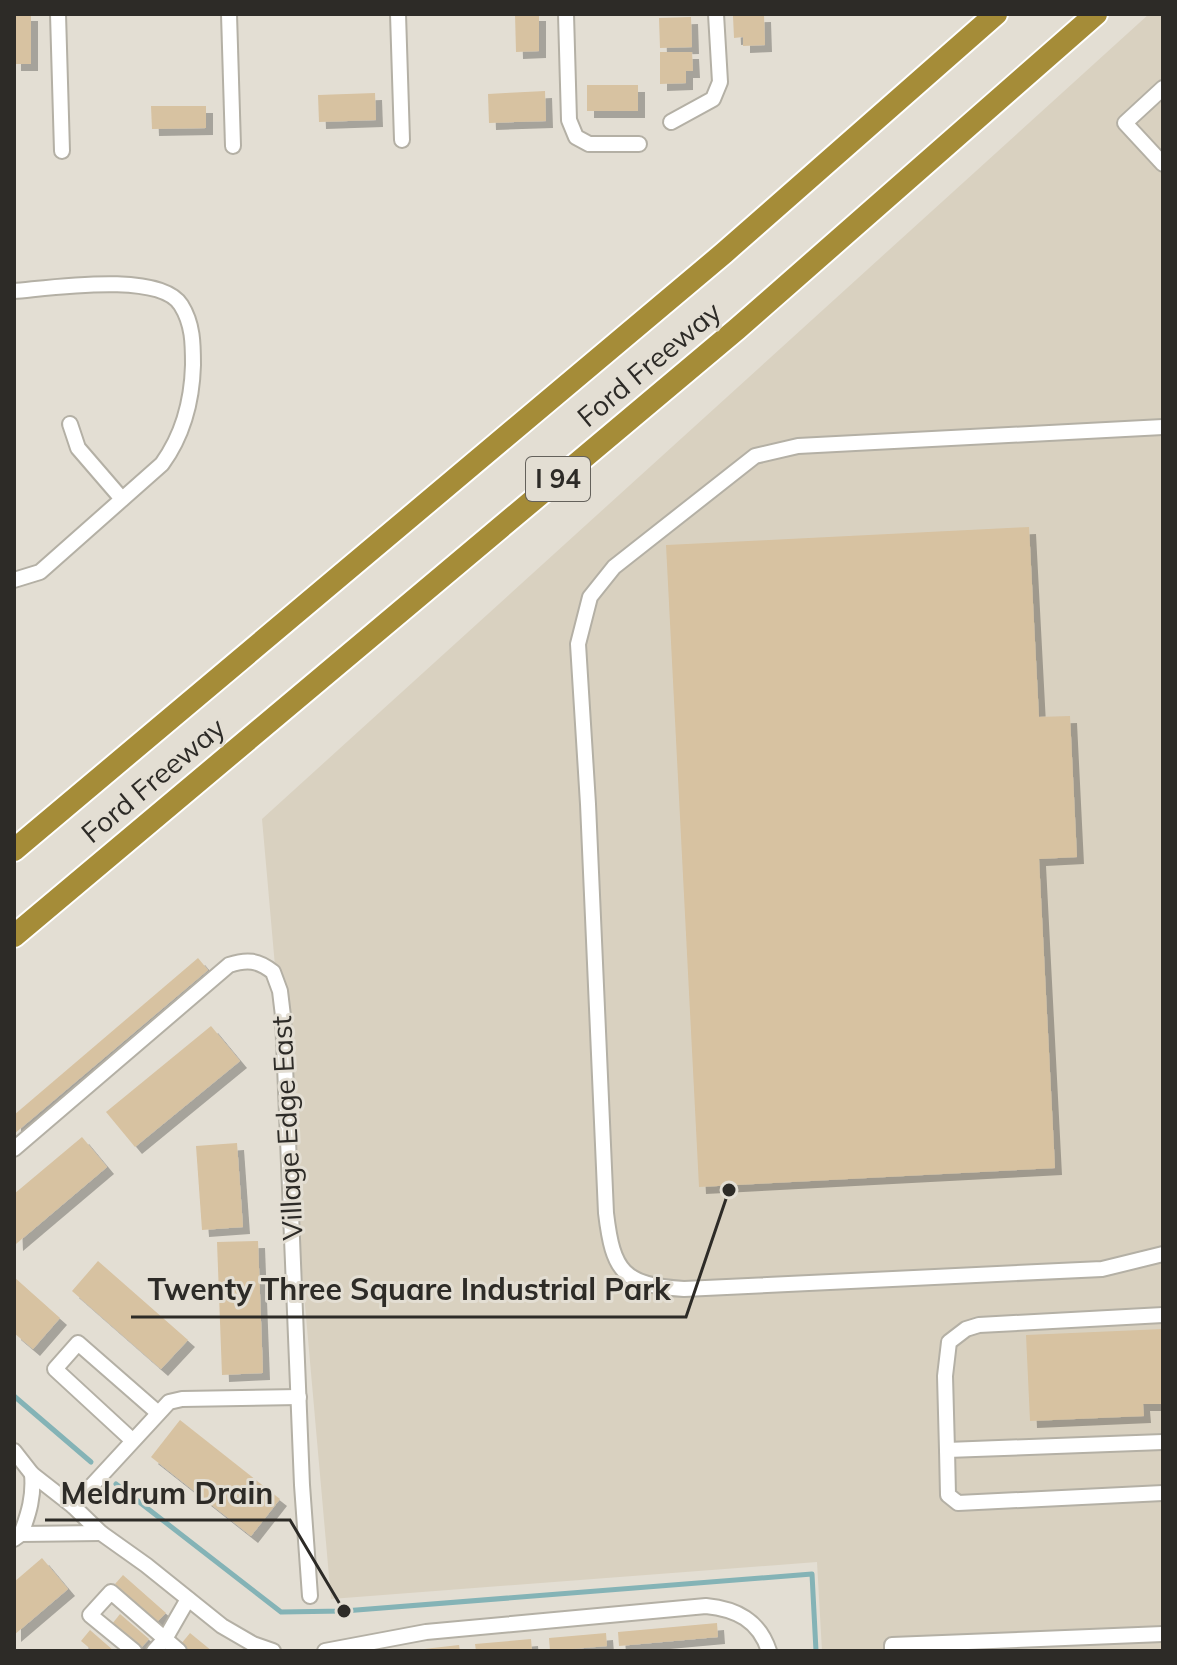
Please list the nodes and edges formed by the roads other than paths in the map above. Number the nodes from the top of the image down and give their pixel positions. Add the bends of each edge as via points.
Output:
1 (58, 14) edge
2 (229, 14) edge
3 (398, 14) edge
4 (566, 14) edge
5 (716, 14) edge
6 (996, 14) edge
7 (1096, 14) edge
8 (1163, 88) edge
9 (671, 122) dead end
10 (402, 140) dead end
11 (639, 144) dead end
12 (233, 146) dead end
13 (62, 151) dead end
14 (1163, 164) edge
15 (14, 291) edge
16 (70, 424) dead end
17 (1163, 427) edge
18 (122, 499) junction
19 (14, 580) edge
20 (14, 850) edge
21 (14, 936) edge
22 (14, 1149) edge
23 (1163, 1254) edge
24 (1163, 1315) edge
25 (299, 1397) junction
26 (157, 1412) junction
27 (132, 1440) junction
28 (1163, 1442) edge
29 (947, 1450) junction
30 (14, 1451) edge
31 (32, 1474) junction
32 (1163, 1493) edge
33 (73, 1506) junction
34 (101, 1533) junction
35 (18, 1536) edge
36 (310, 1596) dead end
37 (188, 1599) junction
38 (1163, 1634) edge
39 (165, 1639) junction
40 (134, 1651) edge
41 (154, 1651) edge
42 (179, 1651) edge
43 (273, 1651) edge
44 (325, 1651) edge
45 (769, 1651) edge
46 (892, 1651) edge

1 - 13 street
2 - 12 street
3 - 10 street
4 - 11 street via 569,120 576,137 589,144
5 - 9 street via 717,91 713,99
6 - 20 highway, Ford Freeway / I 94 via 724,253
7 - 21 highway, Ford Freeway / I 94 via 737,329
8 - 14 street via 1125,123
15 - 18 street via 153,286 180,303 193,334 192,393 175,445 162,464
16 - 18 street via 78,448
17 - 23 street via 798,446 755,456 614,567 590,597 578,644 606,1213 610,1249 624,1271 648,1287 684,1289 1102,1269
18 - 19 street via 40,572
22 - 25 street, Village Edge East via 229,965 254,961 273,972 280,991
24 - 29 street via 991,1323 966,1329 949,1342 947,1351
25 - 26 street via 182,1399
25 - 36 street, Village Edge East
26 - 27 street
26 - 27 street via 78,1343 55,1369
27 - 33 street
28 - 29 street
29 - 32 street via 948,1495 958,1503
30 - 31 street
31 - 33 street
31 - 35 street via 30,1511
33 - 34 street
34 - 35 street
34 - 37 street
37 - 39 street
37 - 43 street via 238,1637
38 - 46 street via 892,1645
39 - 40 street via 111,1592 90,1615
39 - 41 street
39 - 42 street
44 - 45 street via 426,1632 706,1606 744,1615

